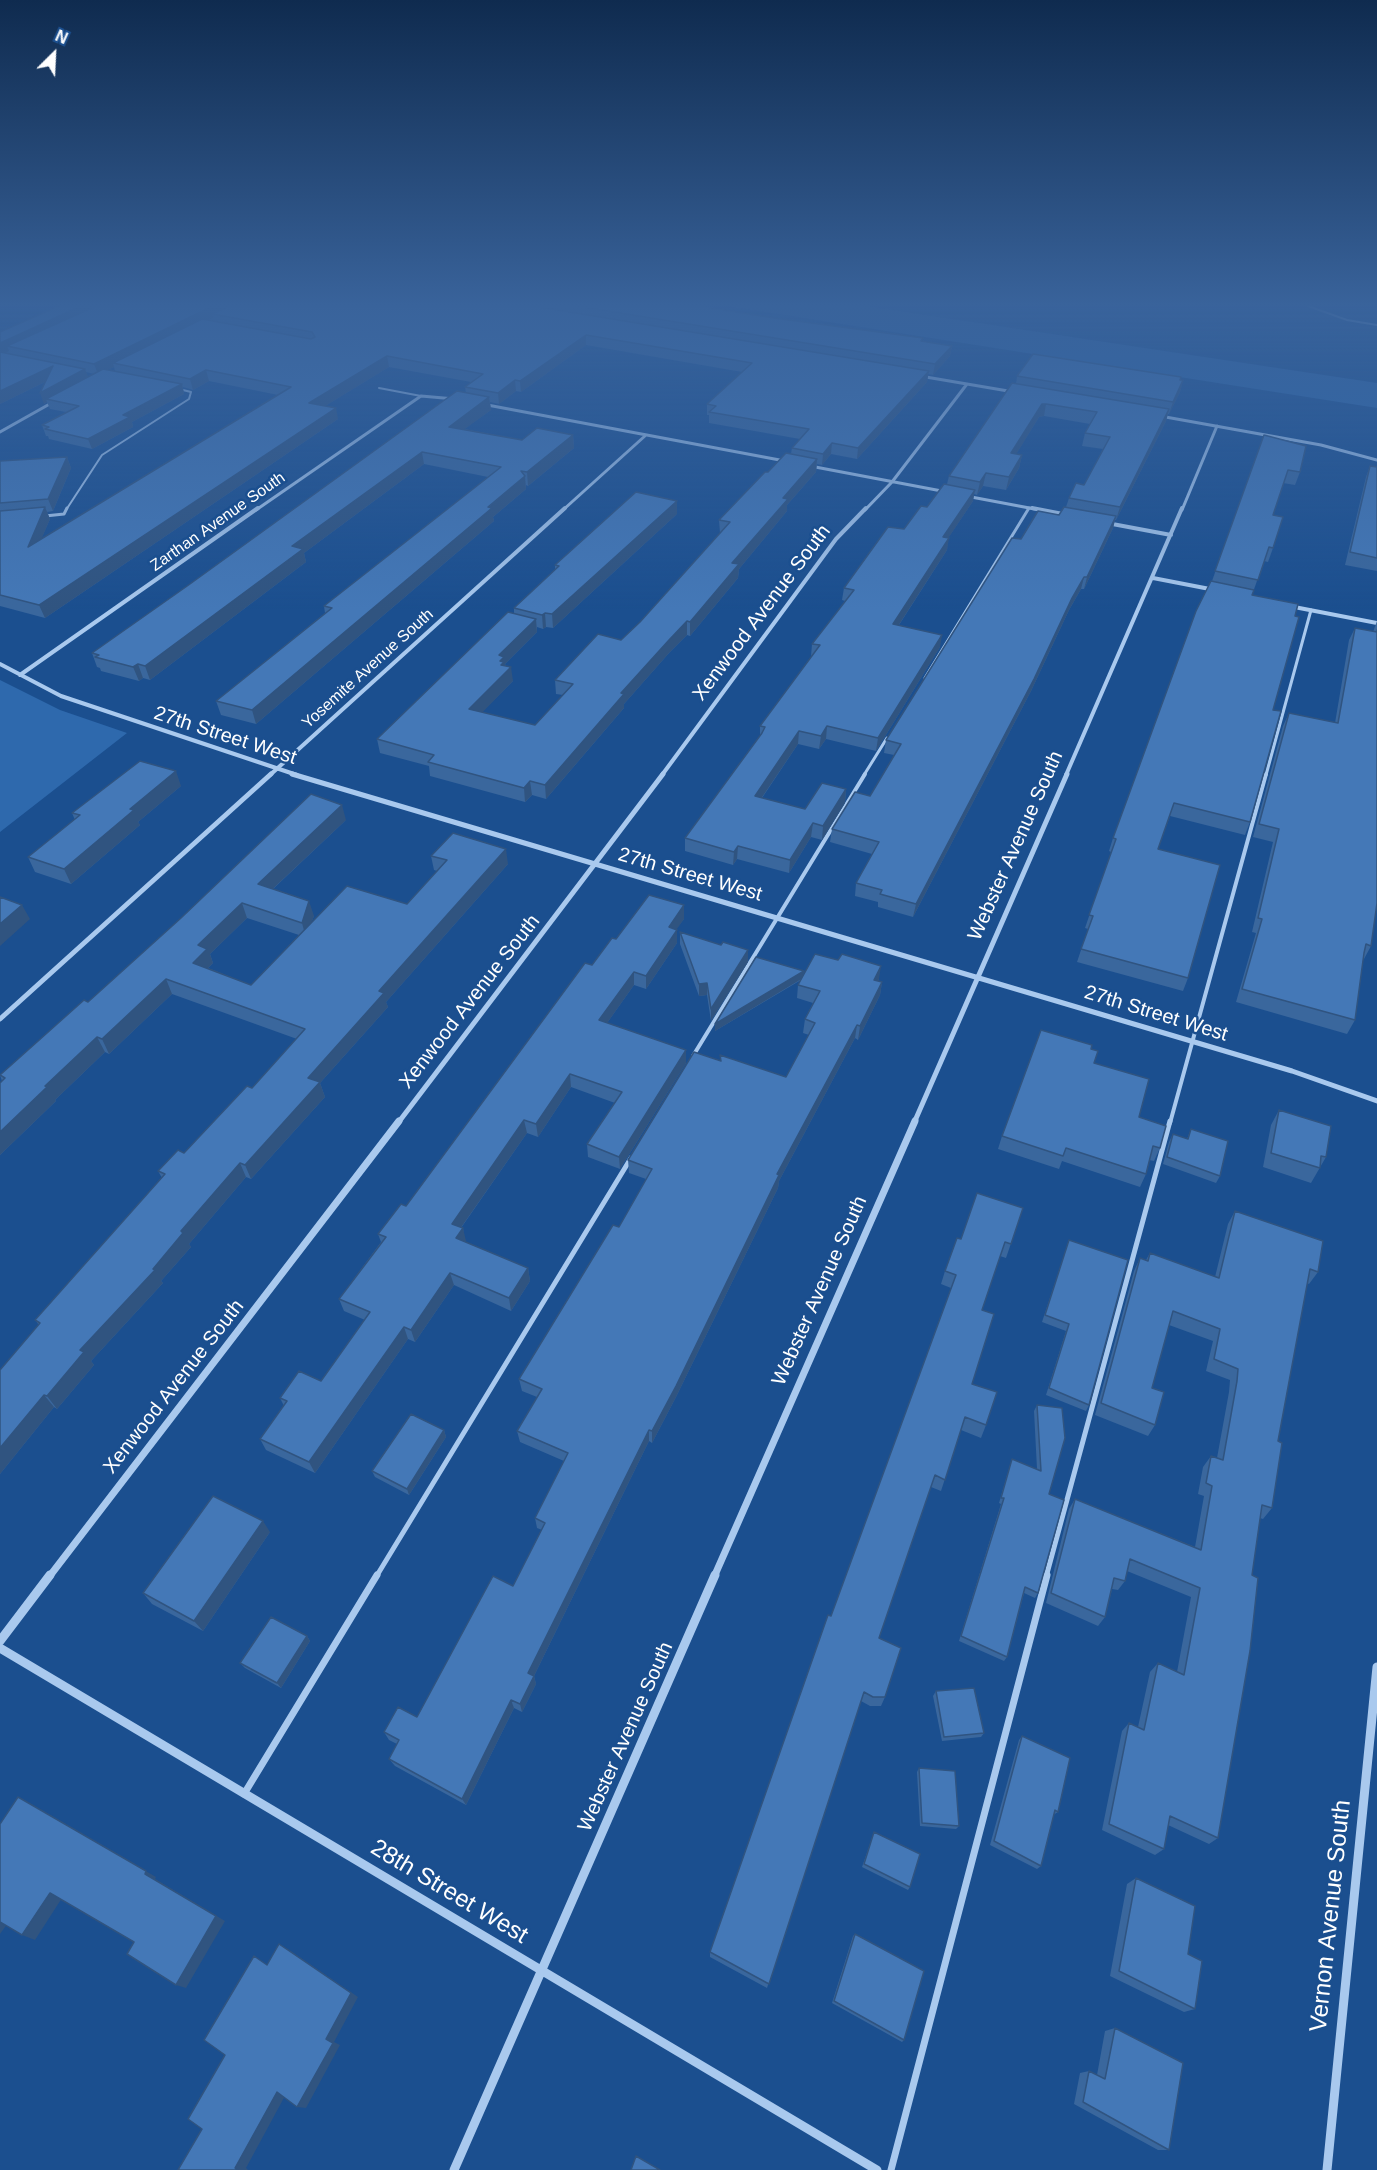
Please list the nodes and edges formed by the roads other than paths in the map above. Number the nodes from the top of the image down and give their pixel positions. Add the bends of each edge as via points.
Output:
1 (43, 407) edge
2 (176, 407) edge
3 (405, 407) edge
4 (498, 407) edge
5 (949, 407) edge
6 (1149, 415) edge
7 (1217, 426) junction
8 (0, 432) edge
9 (646, 435) junction
10 (1377, 460) edge
11 (786, 462) edge
12 (798, 464) edge
13 (892, 482) junction
14 (949, 493) edge
15 (960, 495) edge
16 (1029, 508) junction
17 (43, 516) edge
18 (1073, 516) edge
19 (1106, 522) edge
20 (1172, 535) junction
21 (1153, 578) junction
22 (1220, 591) edge
23 (1277, 603) edge
24 (1311, 610) junction
25 (1377, 623) edge
26 (0, 664) edge
27 (20, 675) junction
28 (922, 681) edge
29 (891, 732) edge
30 (276, 769) junction
31 (597, 863) junction
32 (778, 916) junction
33 (976, 976) junction
34 (0, 1019) edge
35 (1193, 1042) junction
36 (691, 1059) edge
37 (1377, 1101) edge
38 (635, 1151) edge
39 (0, 1641) edge
40 (0, 1648) edge
41 (1377, 1667) edge
42 (244, 1794) junction
43 (542, 1971) junction
44 (454, 2170) edge
45 (877, 2170) edge
46 (891, 2170) edge
47 (1327, 2170) edge

1 - 8 street
2 - 17 lane via 102,455 64,514
3 - 27 street, Zarthan Avenue South
4 - 9 street
5 - 13 street, Xenwood Avenue South
6 - 7 street
7 - 10 street via 1321,445
7 - 20 street, Webster Avenue South
9 - 11 street
9 - 30 street, Yosemite Avenue South
12 - 13 street
13 - 14 street
13 - 31 street, Xenwood Avenue South via 837,539
15 - 16 street
16 - 18 street
16 - 28 lane
19 - 20 street
20 - 21 street, Webster Avenue South
21 - 22 street
21 - 33 street, Webster Avenue South
23 - 24 street
24 - 25 street
24 - 35 lane
26 - 27 street, 27th Street West
27 - 30 street, 27th Street West via 61,696
29 - 32 lane
30 - 31 street, 27th Street West
30 - 34 street, Yosemite Avenue South
31 - 32 street, 27th Street West
31 - 39 street, Xenwood Avenue South
32 - 33 street, 27th Street West
32 - 36 lane
33 - 35 street, 27th Street West
33 - 43 street, Webster Avenue South
35 - 37 street, 27th Street West
35 - 46 lane via 1070,1486
38 - 42 lane
40 - 42 street, 28th Street West
41 - 47 street, Vernon Avenue South
42 - 43 street, 28th Street West
43 - 44 street, Webster Avenue South
43 - 45 street, 28th Street West

